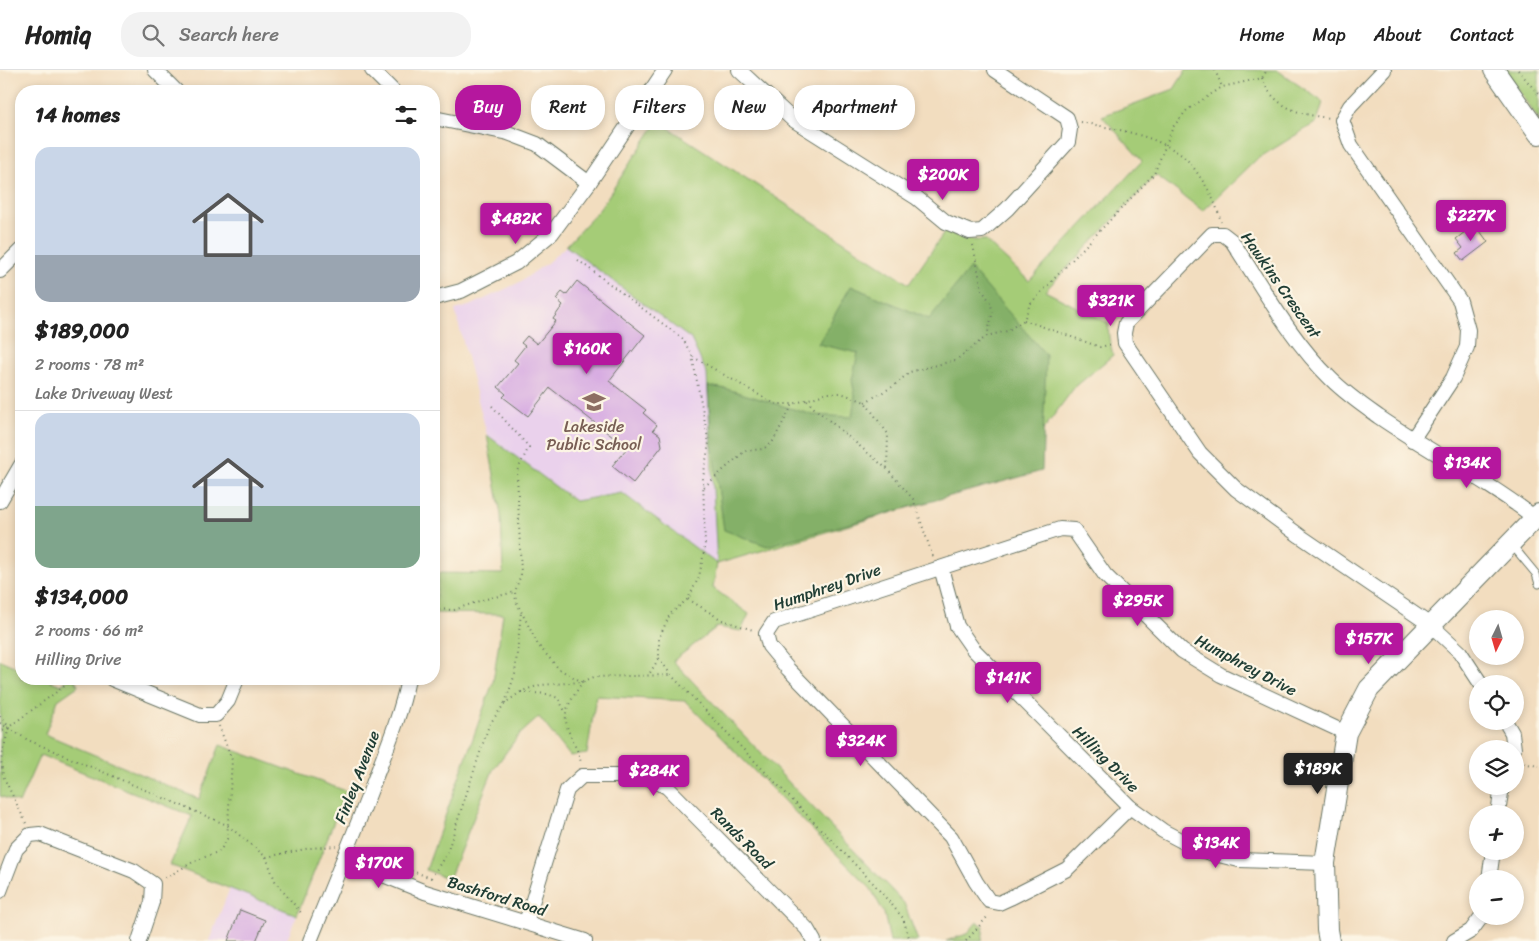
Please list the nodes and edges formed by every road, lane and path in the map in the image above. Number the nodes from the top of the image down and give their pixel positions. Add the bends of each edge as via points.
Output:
1 (154, 70) edge
2 (372, 70) edge
3 (665, 70) edge
4 (740, 70) edge
5 (995, 70) edge
6 (1215, 70) edge
7 (1268, 70) edge
8 (1384, 70) edge
9 (1494, 70) edge
10 (1518, 70) edge
11 (1262, 78) junction
12 (170, 85) edge
13 (387, 85) edge
14 (1222, 87) junction
15 (1539, 95) edge
16 (1067, 118) junction
17 (440, 119) edge
18 (1342, 120) junction
19 (1539, 134) edge
20 (1166, 145) junction
21 (589, 183) junction
22 (970, 232) junction
23 (1223, 234) junction
24 (15, 256) edge
25 (578, 260) dead end
26 (0, 271) edge
27 (440, 296) edge
28 (1024, 320) junction
29 (987, 336) junction
30 (1125, 343) junction
31 (692, 356) junction
32 (807, 400) junction
33 (865, 402) junction
34 (792, 404) junction
35 (492, 406) dead end
36 (1412, 440) junction
37 (887, 469) junction
38 (15, 475) edge
39 (704, 487) junction
40 (0, 501) edge
41 (1537, 516) edge
42 (1510, 543) junction
43 (939, 569) junction
44 (1537, 573) edge
45 (1539, 584) edge
46 (515, 592) junction
47 (688, 599) junction
48 (440, 609) edge
49 (521, 612) junction
50 (1432, 626) junction
51 (766, 634) junction
52 (659, 658) junction
53 (671, 675) junction
54 (1475, 675) edge
55 (648, 676) junction
56 (582, 682) junction
57 (66, 685) edge
58 (127, 685) edge
59 (235, 685) edge
60 (407, 685) edge
61 (520, 692) junction
62 (505, 703) junction
63 (566, 713) junction
64 (216, 714) junction
65 (0, 716) edge
66 (0, 723) edge
67 (9, 727) junction
68 (0, 730) edge
69 (1346, 733) junction
70 (1524, 762) edge
71 (1539, 766) edge
72 (582, 776) junction
73 (1130, 807) junction
74 (227, 825) junction
75 (30, 835) junction
76 (347, 853) junction
77 (266, 857) junction
78 (386, 861) dead end
79 (1324, 864) junction
80 (431, 878) junction
81 (153, 884) junction
82 (0, 891) edge
83 (425, 892) junction
84 (999, 903) junction
85 (303, 915) dead end
86 (526, 922) junction
87 (1475, 925) edge
88 (139, 941) edge
89 (310, 941) edge
90 (585, 941) edge
91 (814, 941) edge
92 (910, 941) edge
93 (966, 941) edge
94 (1329, 941) edge
95 (1454, 941) edge

1 - 12 street
2 - 13 street
3 - 21 street
4 - 22 street via 792,119 917,198 946,222
5 - 16 street
6 - 14 path
7 - 11 path
8 - 18 street via 1350,106
9 - 19 street
10 - 15 path
11 - 14 path
11 - 18 path via 1267,91 1281,103 1305,115
14 - 20 path via 1187,110
16 - 20 path
16 - 22 street via 1070,129 1068,142 1007,209 982,231
17 - 21 street via 508,134 537,144
18 - 36 street via 1351,145 1460,300 1468,330 1467,347 1453,378
20 - 23 path via 1181,154 1208,189 1218,207
20 - 28 path via 1154,174 1030,304
21 - 27 street via 552,233 516,263 461,291
22 - 29 path via 982,290 993,311
23 - 30 street, Hawkins Crescent via 1212,234 1126,324
23 - 36 street, Hawkins Crescent via 1232,241 1305,351 1331,380
24 - 26 street
25 - 31 path via 683,339
28 - 29 path via 1007,331
28 - 30 path via 1100,347
29 - 33 path via 956,360 910,372
30 - 50 street via 1200,453 1236,489
31 - 34 path via 775,404
31 - 39 path via 709,442
32 - 33 path via 842,392
32 - 34 path
32 - 37 path
33 - 37 path via 888,434
34 - 39 path via 772,443 763,449 745,450
35 - 46 path via 529,447 517,471 521,574
36 - 41 street, Hawkins Crescent
37 - 43 path via 914,499
38 - 40 street
39 - 47 path via 705,548 699,577
41 - 42 street
42 - 44 lane
42 - 50 street
43 - 51 street, Humphrey Drive via 774,622
43 - 69 street, Humphrey Drive via 1060,529 1074,530 1105,575 1182,651 1222,674
43 - 73 street, Hilling Drive via 957,626 973,649
44 - 45 lane
46 - 48 path via 454,610
46 - 49 path
47 - 51 path via 722,620
47 - 52 path via 670,614 659,638
49 - 56 path via 538,645 559,669
49 - 62 path via 515,674
50 - 54 street via 1460,652
50 - 69 street via 1369,689
51 - 84 street, Humphrey Drive via 769,646 788,669 951,838 981,889 990,901
52 - 53 path
52 - 55 path
53 - 55 path
53 - 92 path via 873,882 903,918
55 - 56 path via 594,677
56 - 61 path via 540,685
56 - 63 path
57 - 67 path
58 - 64 street via 200,715
59 - 64 street via 228,702
60 - 76 street, Finley Avenue
61 - 62 path
61 - 63 path via 558,698
62 - 80 path via 489,725 447,853
63 - 72 path
64 - 74 path via 232,760
65 - 67 path
66 - 67 path
67 - 68 path
67 - 74 path via 28,740
67 - 75 path via 1,760 3,776
69 - 79 street
70 - 71 path
72 - 86 street via 567,790
72 - 91 street, Rands Road via 645,776 667,788 807,929
73 - 79 street, Hilling Drive via 1163,832 1199,850 1239,860
73 - 84 street via 1067,869
74 - 77 path
74 - 81 path via 227,839 220,851
75 - 81 street via 40,834 134,871
75 - 82 street via 16,849
76 - 77 path via 331,846
76 - 83 street, Bashford Road
76 - 89 street, Finley Avenue
77 - 85 path via 276,883
78 - 80 path
79 - 94 street
80 - 83 path
81 - 88 street via 152,902
83 - 86 street, Bashford Road
84 - 93 path
86 - 90 street, Bashford Road
87 - 95 street

